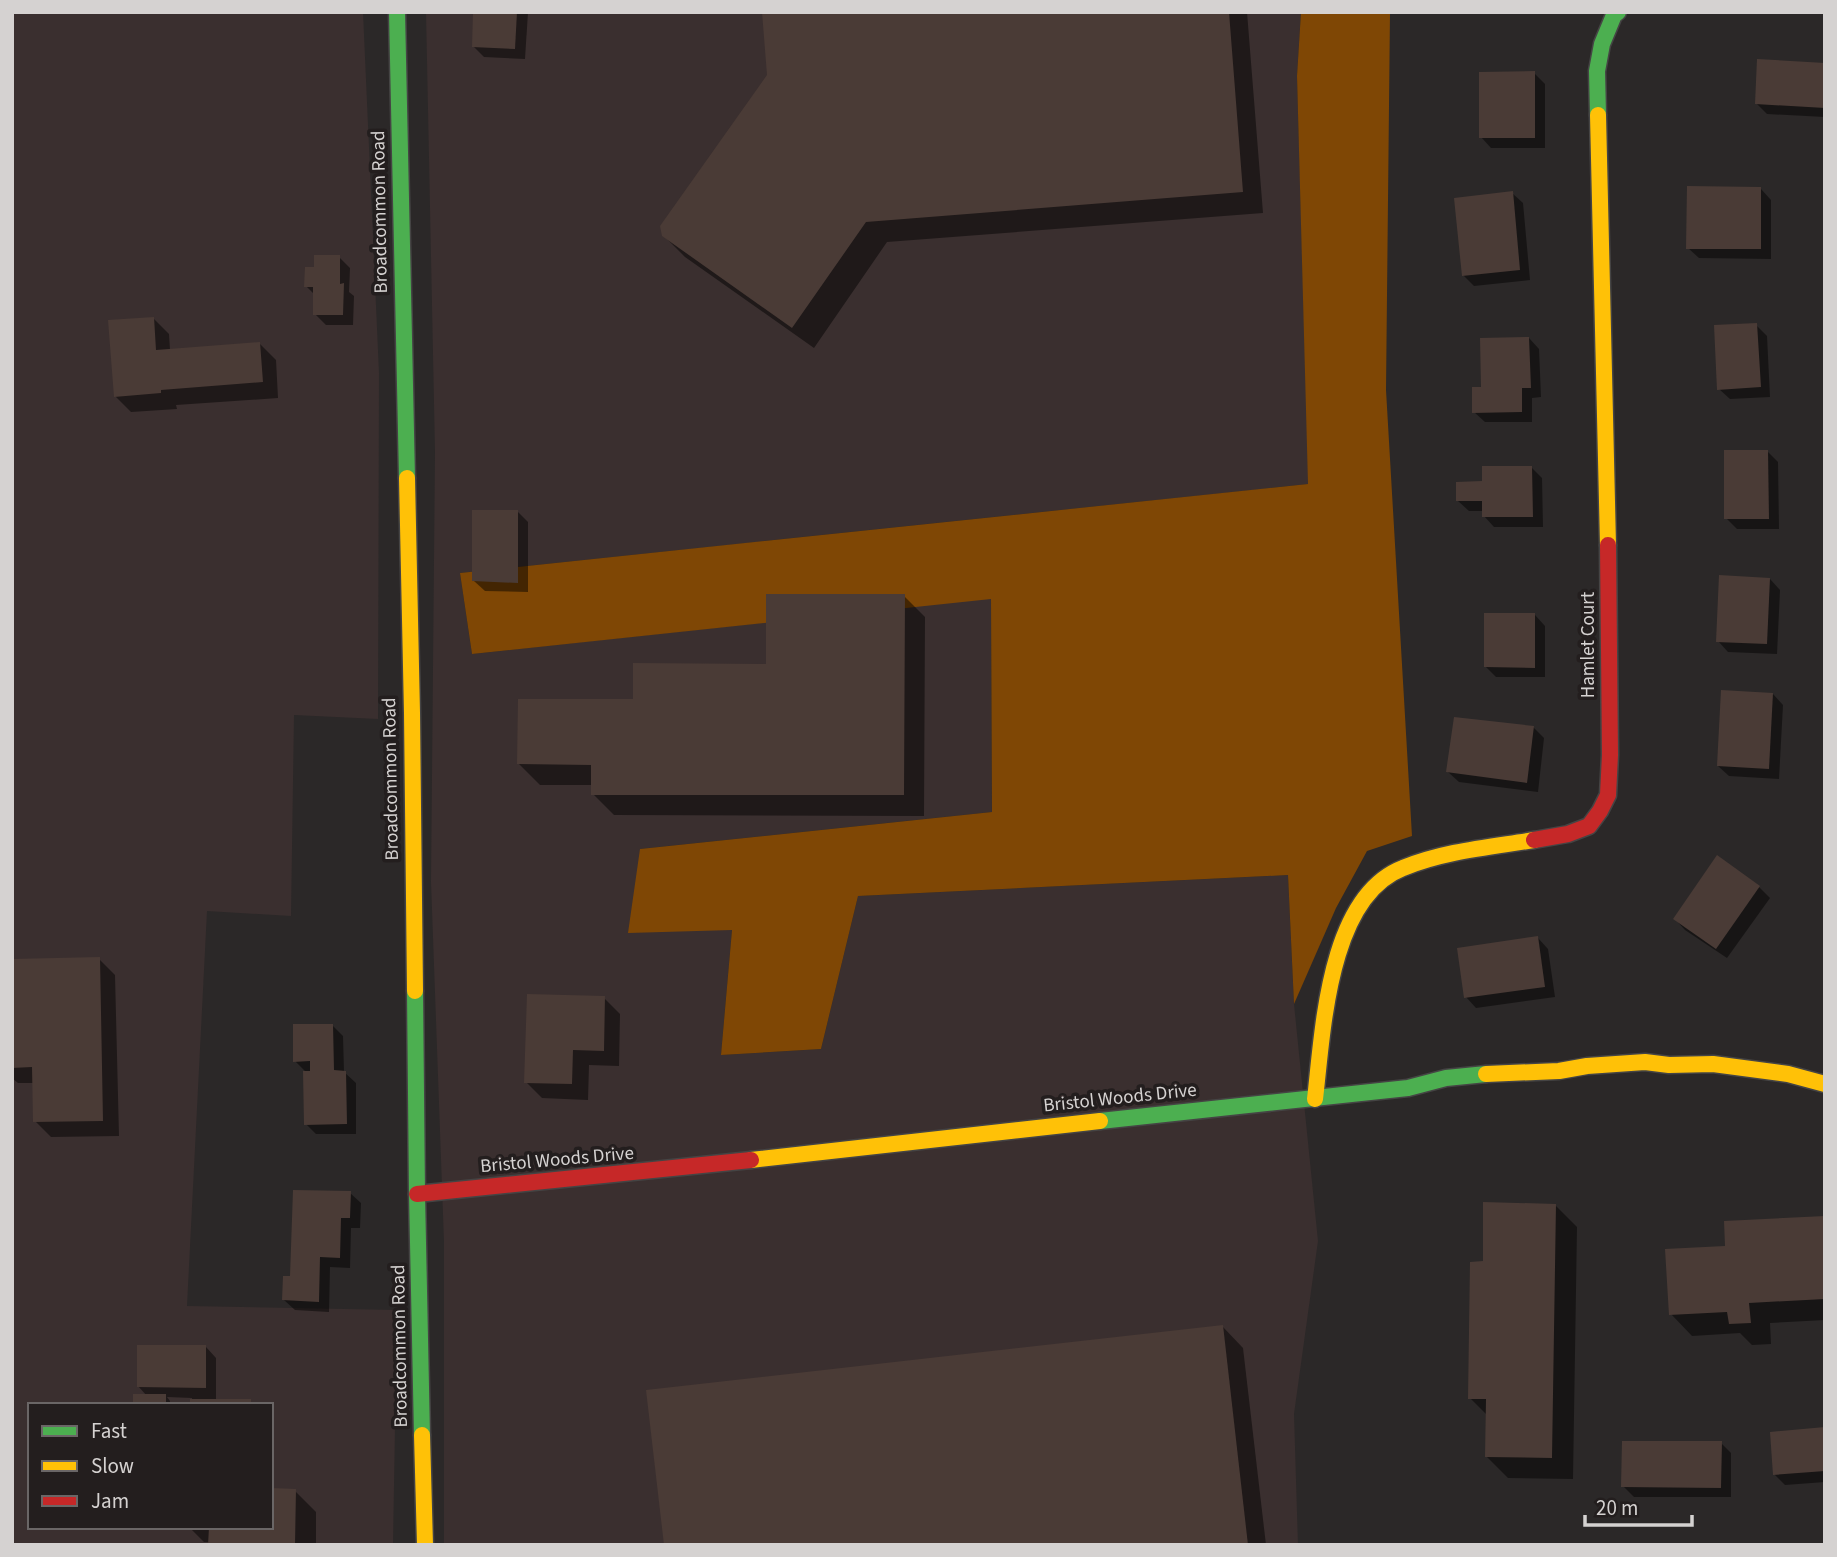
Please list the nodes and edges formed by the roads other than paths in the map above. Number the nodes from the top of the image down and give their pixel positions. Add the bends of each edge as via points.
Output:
1 (397, 12) edge
2 (1618, 12) edge
3 (1825, 1084) edge
4 (1315, 1099) junction
5 (417, 1194) junction
6 (425, 1545) edge

1 - 5 street, Broadcommon Road
2 - 4 street, Hamlet Court via 1602,44 1597,71 1608,515 1608,794 1589,827 1402,867 1363,899 1336,960
3 - 4 street, Bristol Woods Drive via 1713,1064 1645,1062 1501,1072
4 - 5 street, Bristol Woods Drive
5 - 6 street, Broadcommon Road

